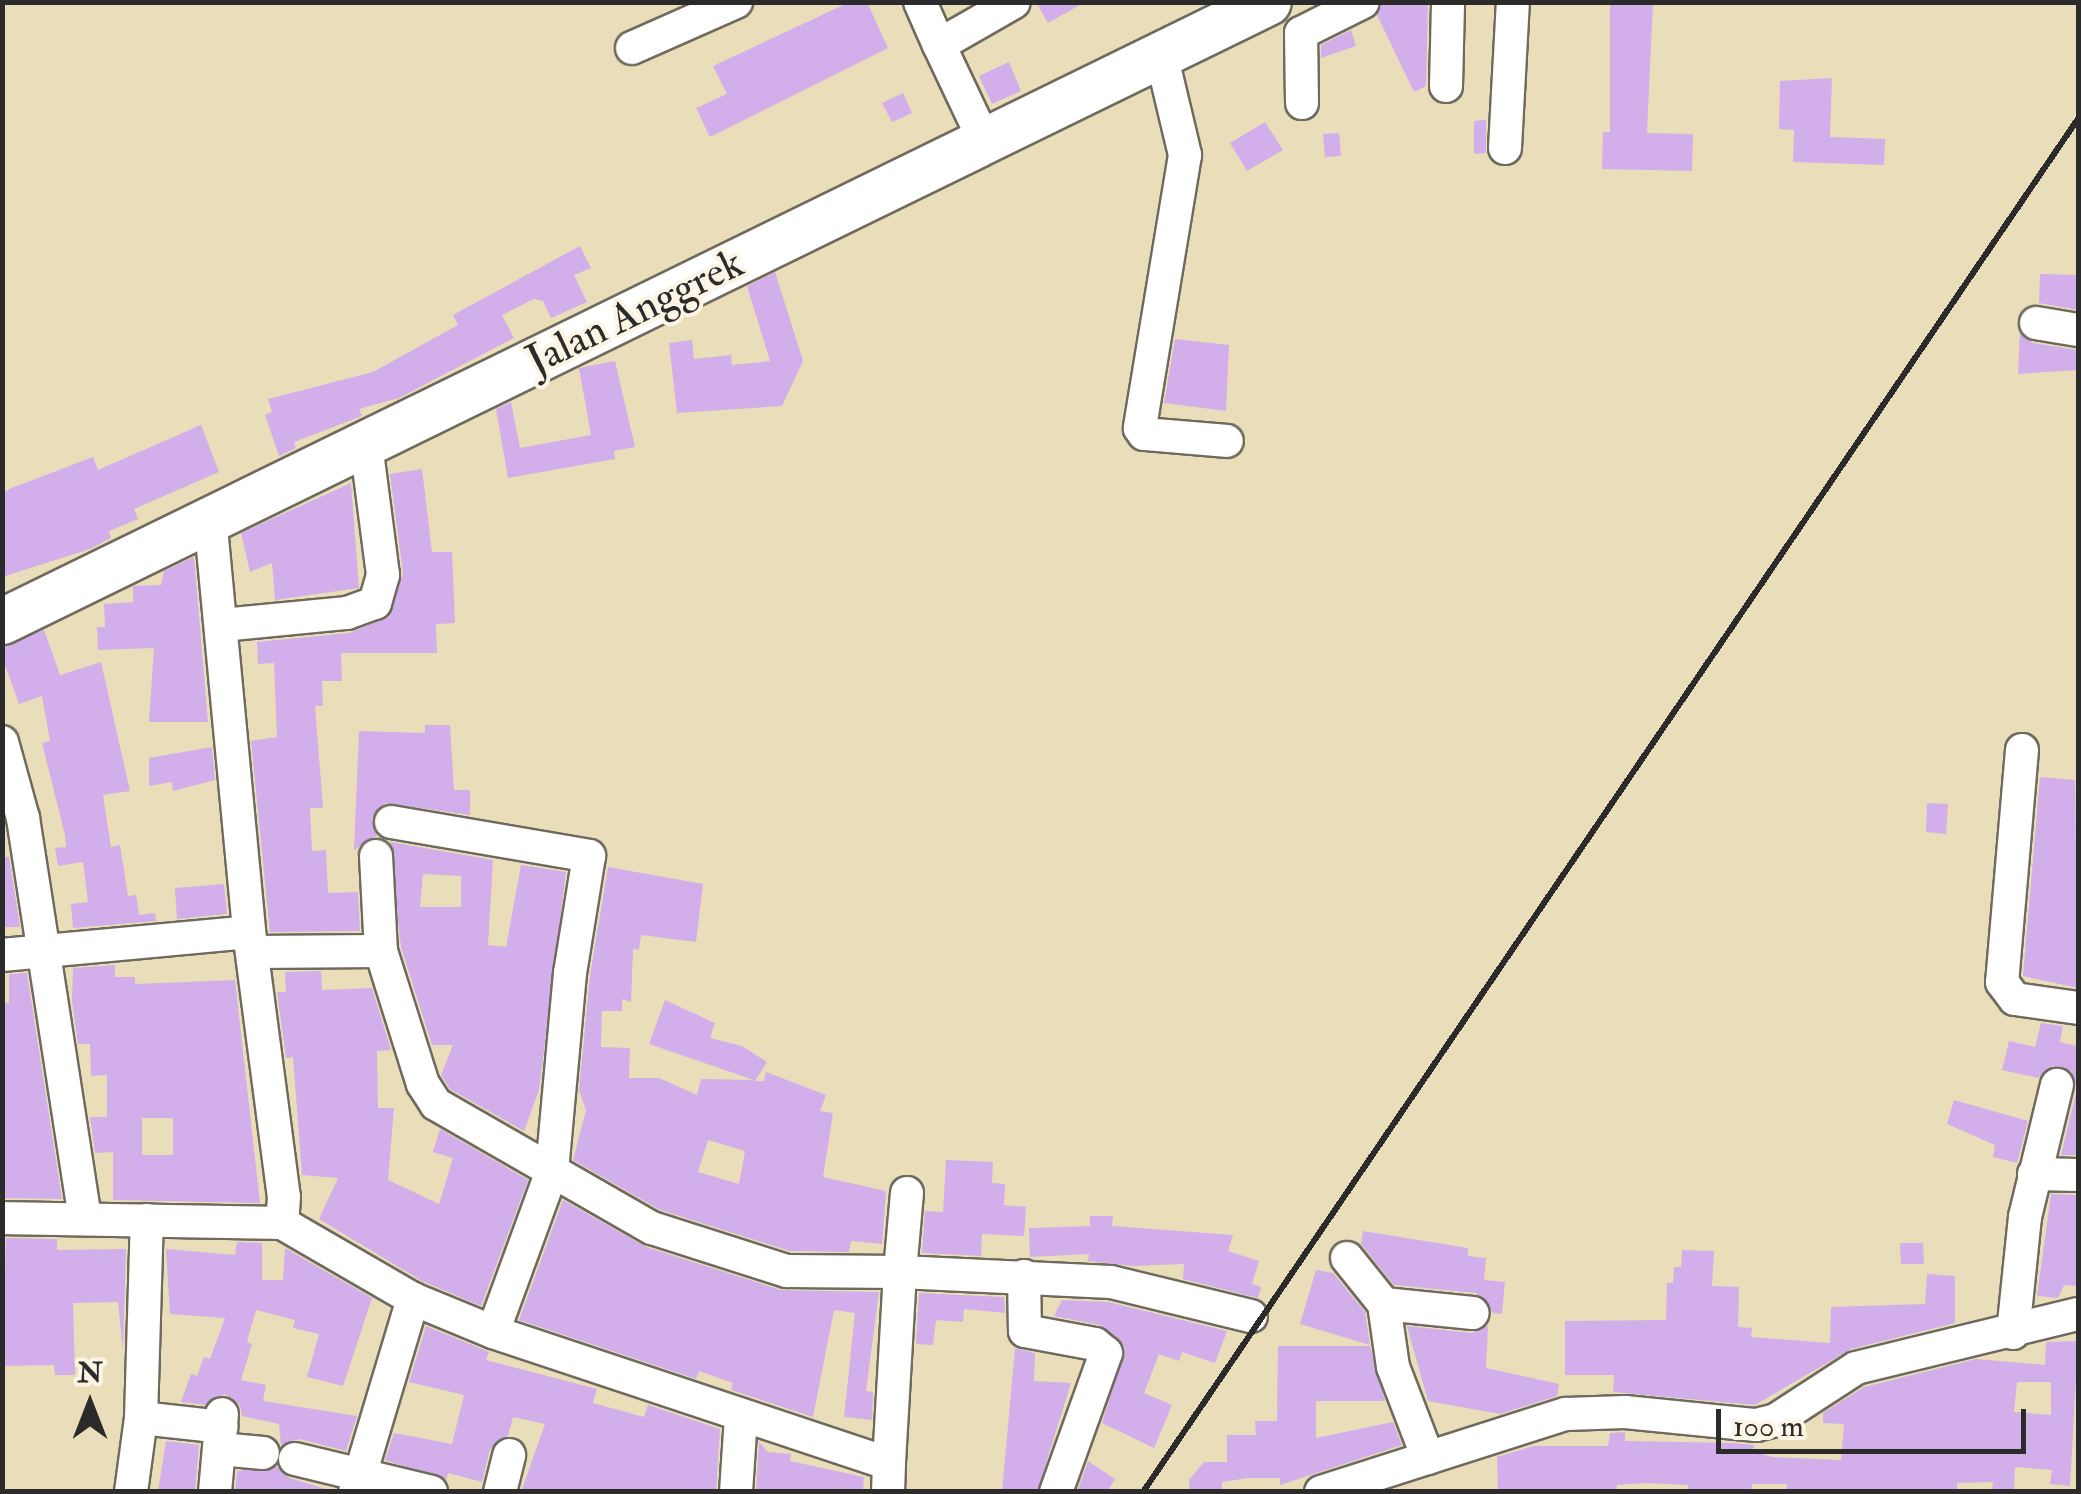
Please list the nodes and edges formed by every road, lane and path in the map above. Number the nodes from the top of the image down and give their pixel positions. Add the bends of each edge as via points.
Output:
1 (736, 2) edge
2 (920, 2) edge
3 (1014, 2) edge
4 (1268, 2) edge
5 (1363, 2) edge
6 (1448, 2) edge
7 (1513, 2) edge
8 (939, 44) junction
9 (632, 48) dead end
10 (1166, 68) junction
11 (1446, 86) dead end
12 (1302, 103) dead end
13 (984, 140) junction
14 (1505, 148) dead end
15 (2036, 324) dead end
16 (2078, 330) edge
17 (1227, 441) dead end
18 (366, 444) junction
19 (210, 517) junction
20 (2, 621) edge
21 (222, 625) junction
22 (2, 742) edge
23 (2022, 750) dead end
24 (391, 822) dead end
25 (376, 856) dead end
26 (250, 942) junction
27 (381, 950) junction
28 (42, 952) junction
29 (2, 956) edge
30 (2078, 1008) edge
31 (2057, 1085) dead end
32 (552, 1171) junction
33 (2034, 1174) junction
34 (2078, 1176) edge
35 (908, 1192) dead end
36 (2, 1218) edge
37 (85, 1218) junction
38 (148, 1220) junction
39 (282, 1223) junction
40 (1347, 1258) dead end
41 (900, 1272) junction
42 (1024, 1276) junction
43 (413, 1299) junction
44 (1384, 1304) junction
45 (1472, 1313) dead end
46 (2078, 1314) edge
47 (1251, 1316) dead end
48 (494, 1332) junction
49 (2012, 1333) junction
50 (741, 1417) junction
51 (141, 1418) junction
52 (221, 1430) junction
53 (508, 1455) dead end
54 (1428, 1458) junction
55 (889, 1478) edge
56 (1390, 1481) edge
57 (358, 1482) edge
58 (131, 1492) edge
59 (215, 1492) edge
60 (431, 1492) edge
61 (500, 1492) edge
62 (736, 1492) edge
63 (1056, 1492) edge
64 (1321, 1492) edge

1 - 9 street
2 - 8 street
3 - 8 street
4 - 10 highway, Jalan Anggrek
5 - 12 street via 1302,33
6 - 11 street
7 - 14 street
8 - 13 street
10 - 13 highway, Jalan Anggrek
10 - 17 street via 1186,155 1140,428 1144,434
13 - 18 highway, Jalan Anggrek
15 - 16 street
18 - 19 highway, Jalan Anggrek
18 - 21 street via 383,575 374,602 348,612
19 - 20 highway, Jalan Anggrek
19 - 21 street
21 - 26 street
22 - 28 street via 23,818
23 - 30 street via 2002,982 2015,999
24 - 32 street via 589,856 570,973
25 - 27 street
26 - 27 street
26 - 28 street
26 - 39 street
27 - 32 street via 428,1096
28 - 29 street
28 - 37 street
31 - 33 street
32 - 41 street via 652,1228 726,1256 787,1270
32 - 48 street
33 - 34 street
33 - 49 street
35 - 41 street
36 - 37 street
37 - 38 street
38 - 39 street
38 - 51 street
39 - 43 street
40 - 44 street
41 - 42 street
41 - 55 street
42 - 47 street via 1172,1292
42 - 63 street via 1025,1331 1095,1344 1106,1354
43 - 48 street
43 - 57 street
44 - 45 street
44 - 54 street via 1393,1367
46 - 49 street
48 - 50 street
49 - 54 street via 1856,1368 1776,1420 1756,1425 1625,1412 1566,1414
50 - 55 street
50 - 62 street
51 - 52 street
51 - 58 street
52 - 57 street
52 - 59 street
53 - 61 street
54 - 56 street
56 - 64 street
57 - 60 street

